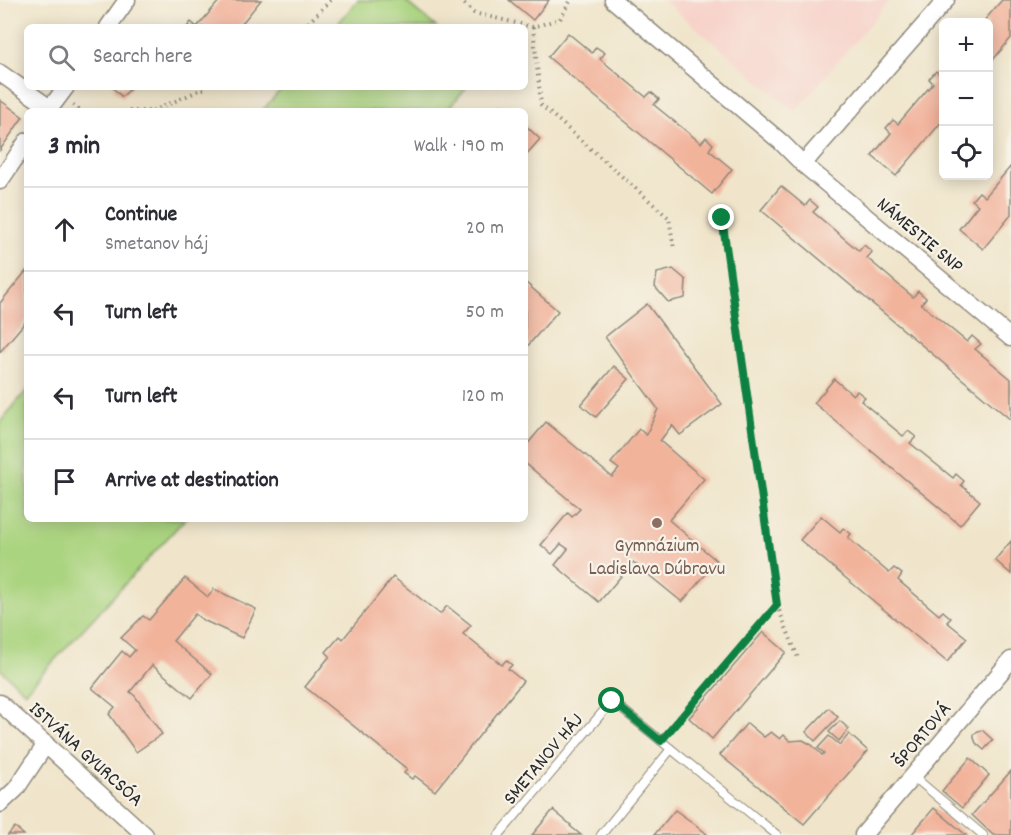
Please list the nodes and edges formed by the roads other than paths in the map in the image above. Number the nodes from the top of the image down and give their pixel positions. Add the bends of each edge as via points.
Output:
1 (127, 0) edge
2 (613, 0) edge
3 (946, 0) edge
4 (110, 24) edge
5 (0, 73) edge
6 (64, 90) edge
7 (46, 108) edge
8 (50, 108) edge
9 (24, 145) edge
10 (803, 164) junction
11 (0, 181) edge
12 (1011, 338) edge
13 (1011, 661) edge
14 (0, 703) edge
15 (46, 744) junction
16 (671, 749) junction
17 (913, 776) junction
18 (0, 804) edge
19 (145, 835) edge
20 (499, 835) edge
21 (601, 835) edge
22 (777, 835) edge
23 (863, 835) edge
24 (983, 835) edge

1 - 4 street
2 - 10 street, NÁMESTIE SNP
3 - 10 street
5 - 7 street
6 - 8 street
9 - 11 street
10 - 12 street, NÁMESTIE SNP
13 - 17 street, ŠPORTOVÁ
14 - 15 street, ISTVÁNA GYURCSÓA
15 - 18 street via 16,789
15 - 19 street, ISTVÁNA GYURCSÓA
16 - 20 lane, SMETANOV HÁJ via 612,701
16 - 21 lane
16 - 22 lane, SMETANOV HÁJ
17 - 23 street, ŠPORTOVÁ
17 - 24 lane

